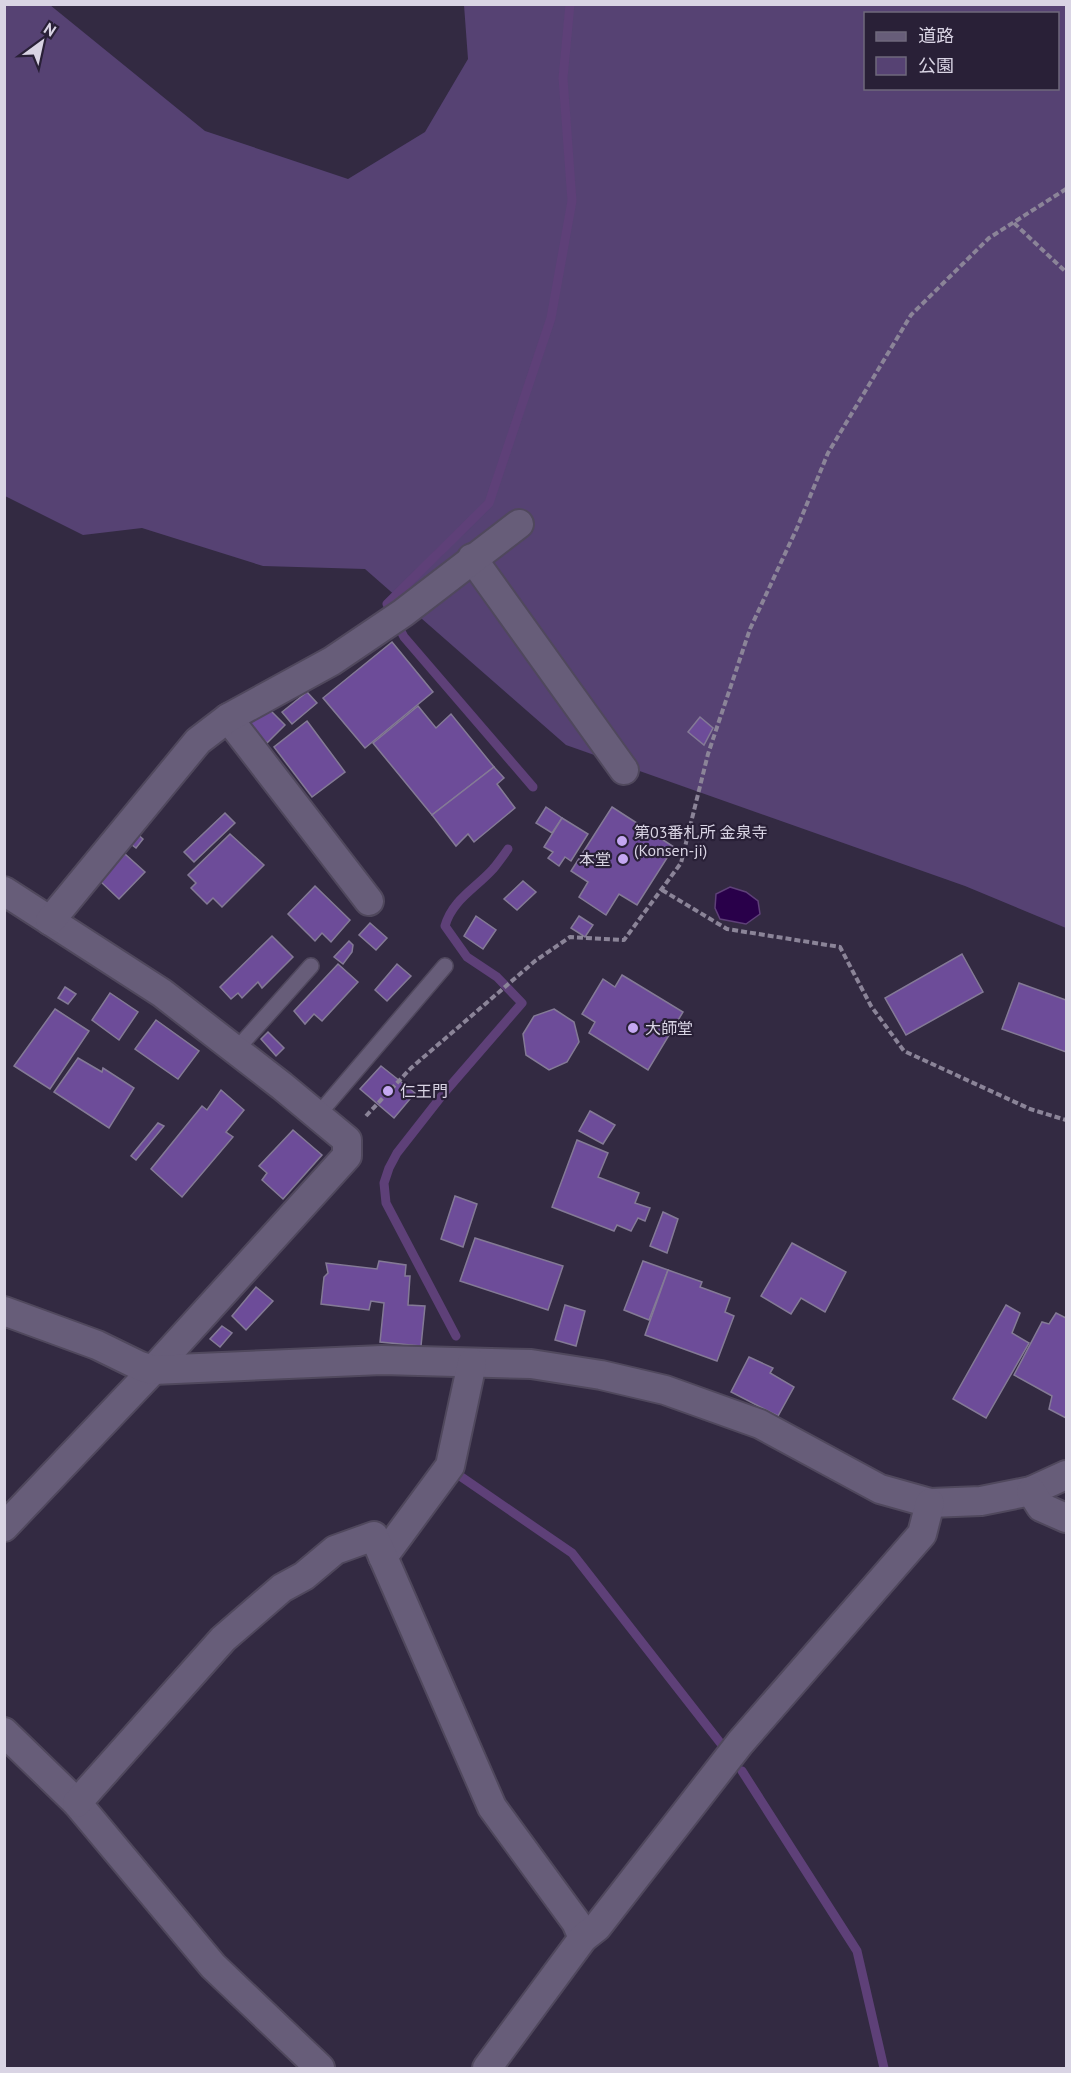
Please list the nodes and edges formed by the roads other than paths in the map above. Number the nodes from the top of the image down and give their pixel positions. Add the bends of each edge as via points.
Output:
1 (519, 524) dead end
2 (472, 558) junction
3 (228, 718) junction
4 (624, 770) dead end
5 (4, 891) edge
6 (369, 900) dead end
7 (50, 921) junction
8 (311, 966) dead end
9 (445, 966) dead end
10 (236, 1050) junction
11 (317, 1116) junction
12 (4, 1311) edge
13 (472, 1363) junction
14 (153, 1370) junction
15 (1066, 1475) edge
16 (1031, 1491) junction
17 (930, 1503) junction
18 (1066, 1518) edge
19 (4, 1527) edge
20 (383, 1557) junction
21 (4, 1732) edge
22 (77, 1803) junction
23 (583, 1938) junction
24 (320, 2068) edge
25 (487, 2068) edge

1 - 2 street
2 - 3 street via 332,661
2 - 4 street
3 - 6 street
3 - 7 street via 198,741
5 - 7 street
7 - 10 street via 162,993
8 - 10 lane
9 - 11 lane
10 - 11 street
11 - 14 street via 346,1140 347,1156
12 - 14 street
13 - 14 street via 382,1360
13 - 17 street via 531,1364 665,1390 760,1424 880,1489
13 - 20 street via 450,1466
14 - 19 street
15 - 16 street
16 - 17 street via 981,1501
16 - 18 street via 1041,1507
17 - 23 street via 922,1534 740,1743 597,1927
20 - 22 street via 374,1536 335,1550 304,1576 282,1588 223,1639
20 - 23 street via 492,1807 576,1922
21 - 22 street
22 - 24 street via 213,1966
23 - 25 street

